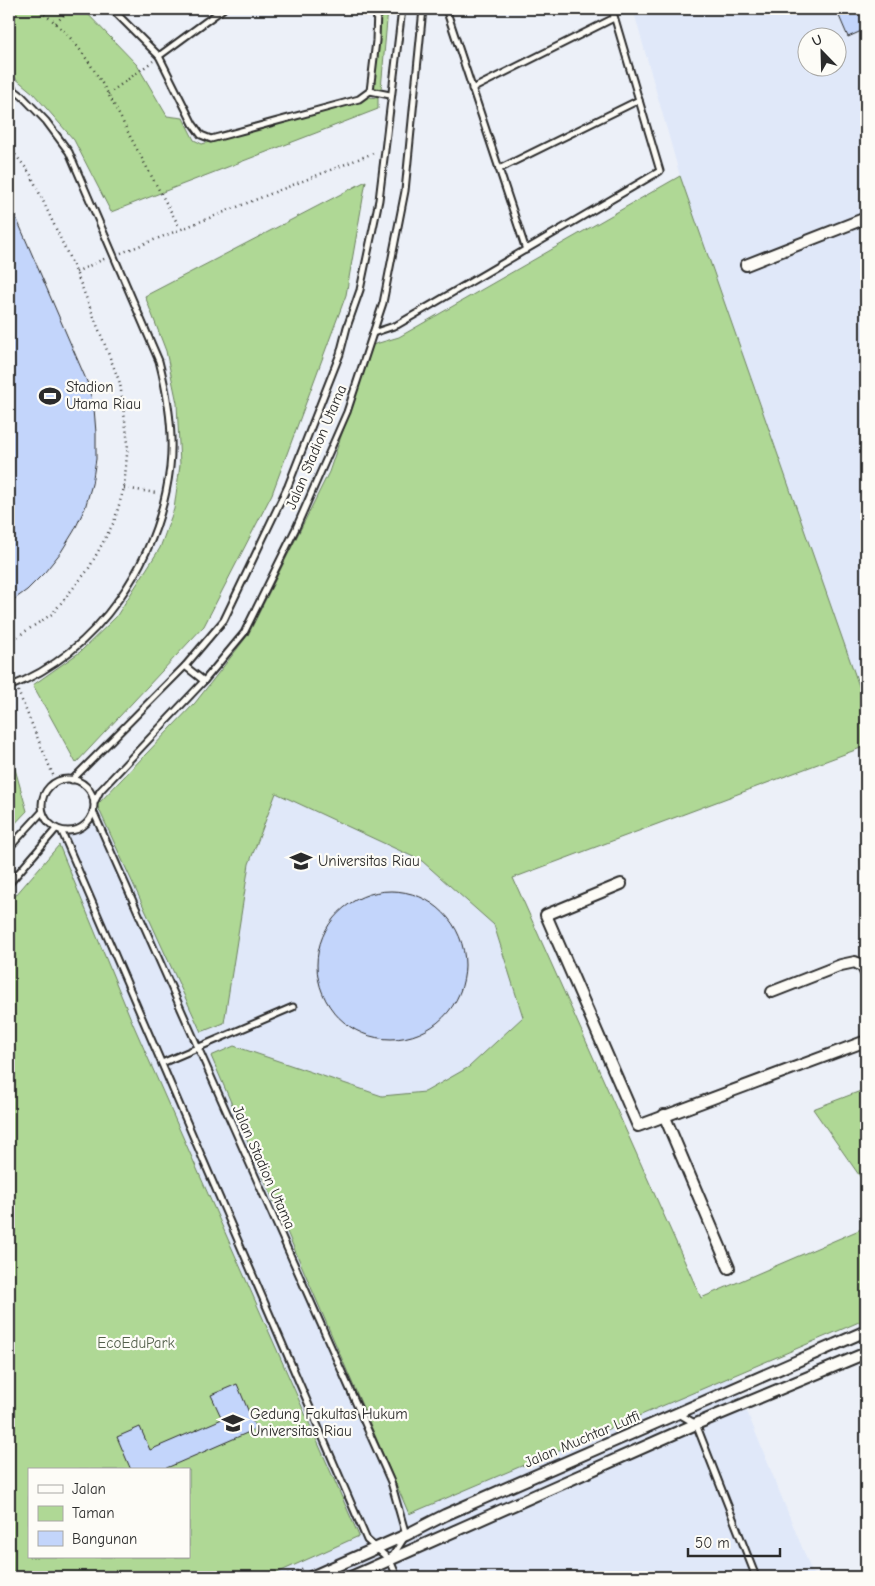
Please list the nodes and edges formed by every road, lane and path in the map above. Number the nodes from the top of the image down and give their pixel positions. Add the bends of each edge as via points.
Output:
1 (36, 9) edge
2 (70, 9) edge
3 (112, 9) edge
4 (223, 9) edge
5 (377, 9) edge
6 (402, 9) edge
7 (423, 9) edge
8 (446, 9) edge
9 (612, 9) edge
10 (614, 18) junction
11 (56, 23) junction
12 (159, 56) junction
13 (9, 86) edge
14 (472, 89) junction
15 (370, 91) junction
16 (108, 94) junction
17 (390, 95) junction
18 (639, 100) junction
19 (9, 147) edge
20 (384, 148) junction
21 (499, 169) junction
22 (866, 218) edge
23 (180, 228) junction
24 (526, 250) junction
25 (114, 255) junction
26 (746, 265) dead end
27 (76, 272) junction
28 (373, 333) junction
29 (124, 488) junction
30 (166, 495) junction
31 (9, 642) edge
32 (185, 666) junction
33 (204, 681) junction
34 (15, 684) junction
35 (9, 687) edge
36 (72, 780) junction
37 (56, 782) junction
38 (94, 803) junction
39 (42, 812) junction
40 (93, 812) junction
41 (56, 829) junction
42 (62, 832) junction
43 (9, 848) edge
44 (9, 884) edge
45 (621, 884) dead end
46 (866, 973) edge
47 (772, 992) dead end
48 (293, 1007) dead end
49 (866, 1040) edge
50 (198, 1048) junction
51 (162, 1063) junction
52 (664, 1115) junction
53 (729, 1268) dead end
54 (866, 1331) edge
55 (866, 1353) edge
56 (679, 1414) junction
57 (696, 1424) junction
58 (406, 1535) junction
59 (377, 1548) junction
60 (390, 1560) junction
61 (311, 1577) edge
62 (351, 1577) edge
63 (397, 1577) edge
64 (756, 1577) edge

1 - 11 path
2 - 11 path
3 - 12 lane
4 - 12 lane
5 - 15 lane
6 - 17 lane, Jalan Stadion Utama
7 - 28 lane, Jalan Stadion Utama via 406,191 383,303
8 - 14 lane
9 - 10 lane
10 - 14 lane
10 - 18 lane
11 - 16 path via 91,66
12 - 15 lane via 193,124 201,135 211,139 359,99
12 - 16 path
13 - 25 lane via 46,121 69,152
14 - 21 lane
15 - 17 lane
16 - 23 path
17 - 20 lane, Jalan Stadion Utama
18 - 21 lane
18 - 24 lane via 660,171
19 - 27 path via 30,173
20 - 23 path
20 - 32 lane, Jalan Stadion Utama via 379,200 360,290 340,354 288,486 224,620
21 - 24 lane
22 - 26 street
23 - 25 path
24 - 28 lane via 397,326
25 - 27 path
25 - 30 lane via 159,361 168,395 171,439
27 - 29 path via 120,383 128,443
28 - 33 lane, Jalan Stadion Utama via 348,412 296,528 244,633
29 - 30 path
29 - 31 path via 114,522 88,570 52,614
30 - 34 lane via 155,534 140,565 100,623 46,668
32 - 33 lane
32 - 36 lane, Jalan Stadion Utama
33 - 38 lane, Jalan Stadion Utama via 100,791
34 - 35 lane
34 - 37 path
36 - 37 lane
36 - 38 lane via 87,788
37 - 39 lane via 44,794
38 - 40 lane
39 - 41 lane
39 - 43 lane
40 - 42 lane via 84,826
40 - 50 lane, Jalan Stadion Utama
41 - 42 lane
41 - 44 lane
42 - 51 lane
45 - 52 street via 546,915 638,1126
46 - 47 street via 855,962
48 - 50 lane
49 - 52 street
50 - 51 lane
50 - 58 lane, Jalan Stadion Utama via 391,1482
51 - 59 lane via 367,1540
52 - 53 street
54 - 56 street, Jalan Muchtar Lutfi
55 - 57 street
56 - 57 lane
56 - 58 street, Jalan Muchtar Lutfi
57 - 60 street
57 - 64 lane
58 - 59 street, Jalan Muchtar Lutfi
58 - 60 lane
59 - 60 lane
59 - 61 street, Jalan Muchtar Lutfi
60 - 62 street
60 - 63 lane

